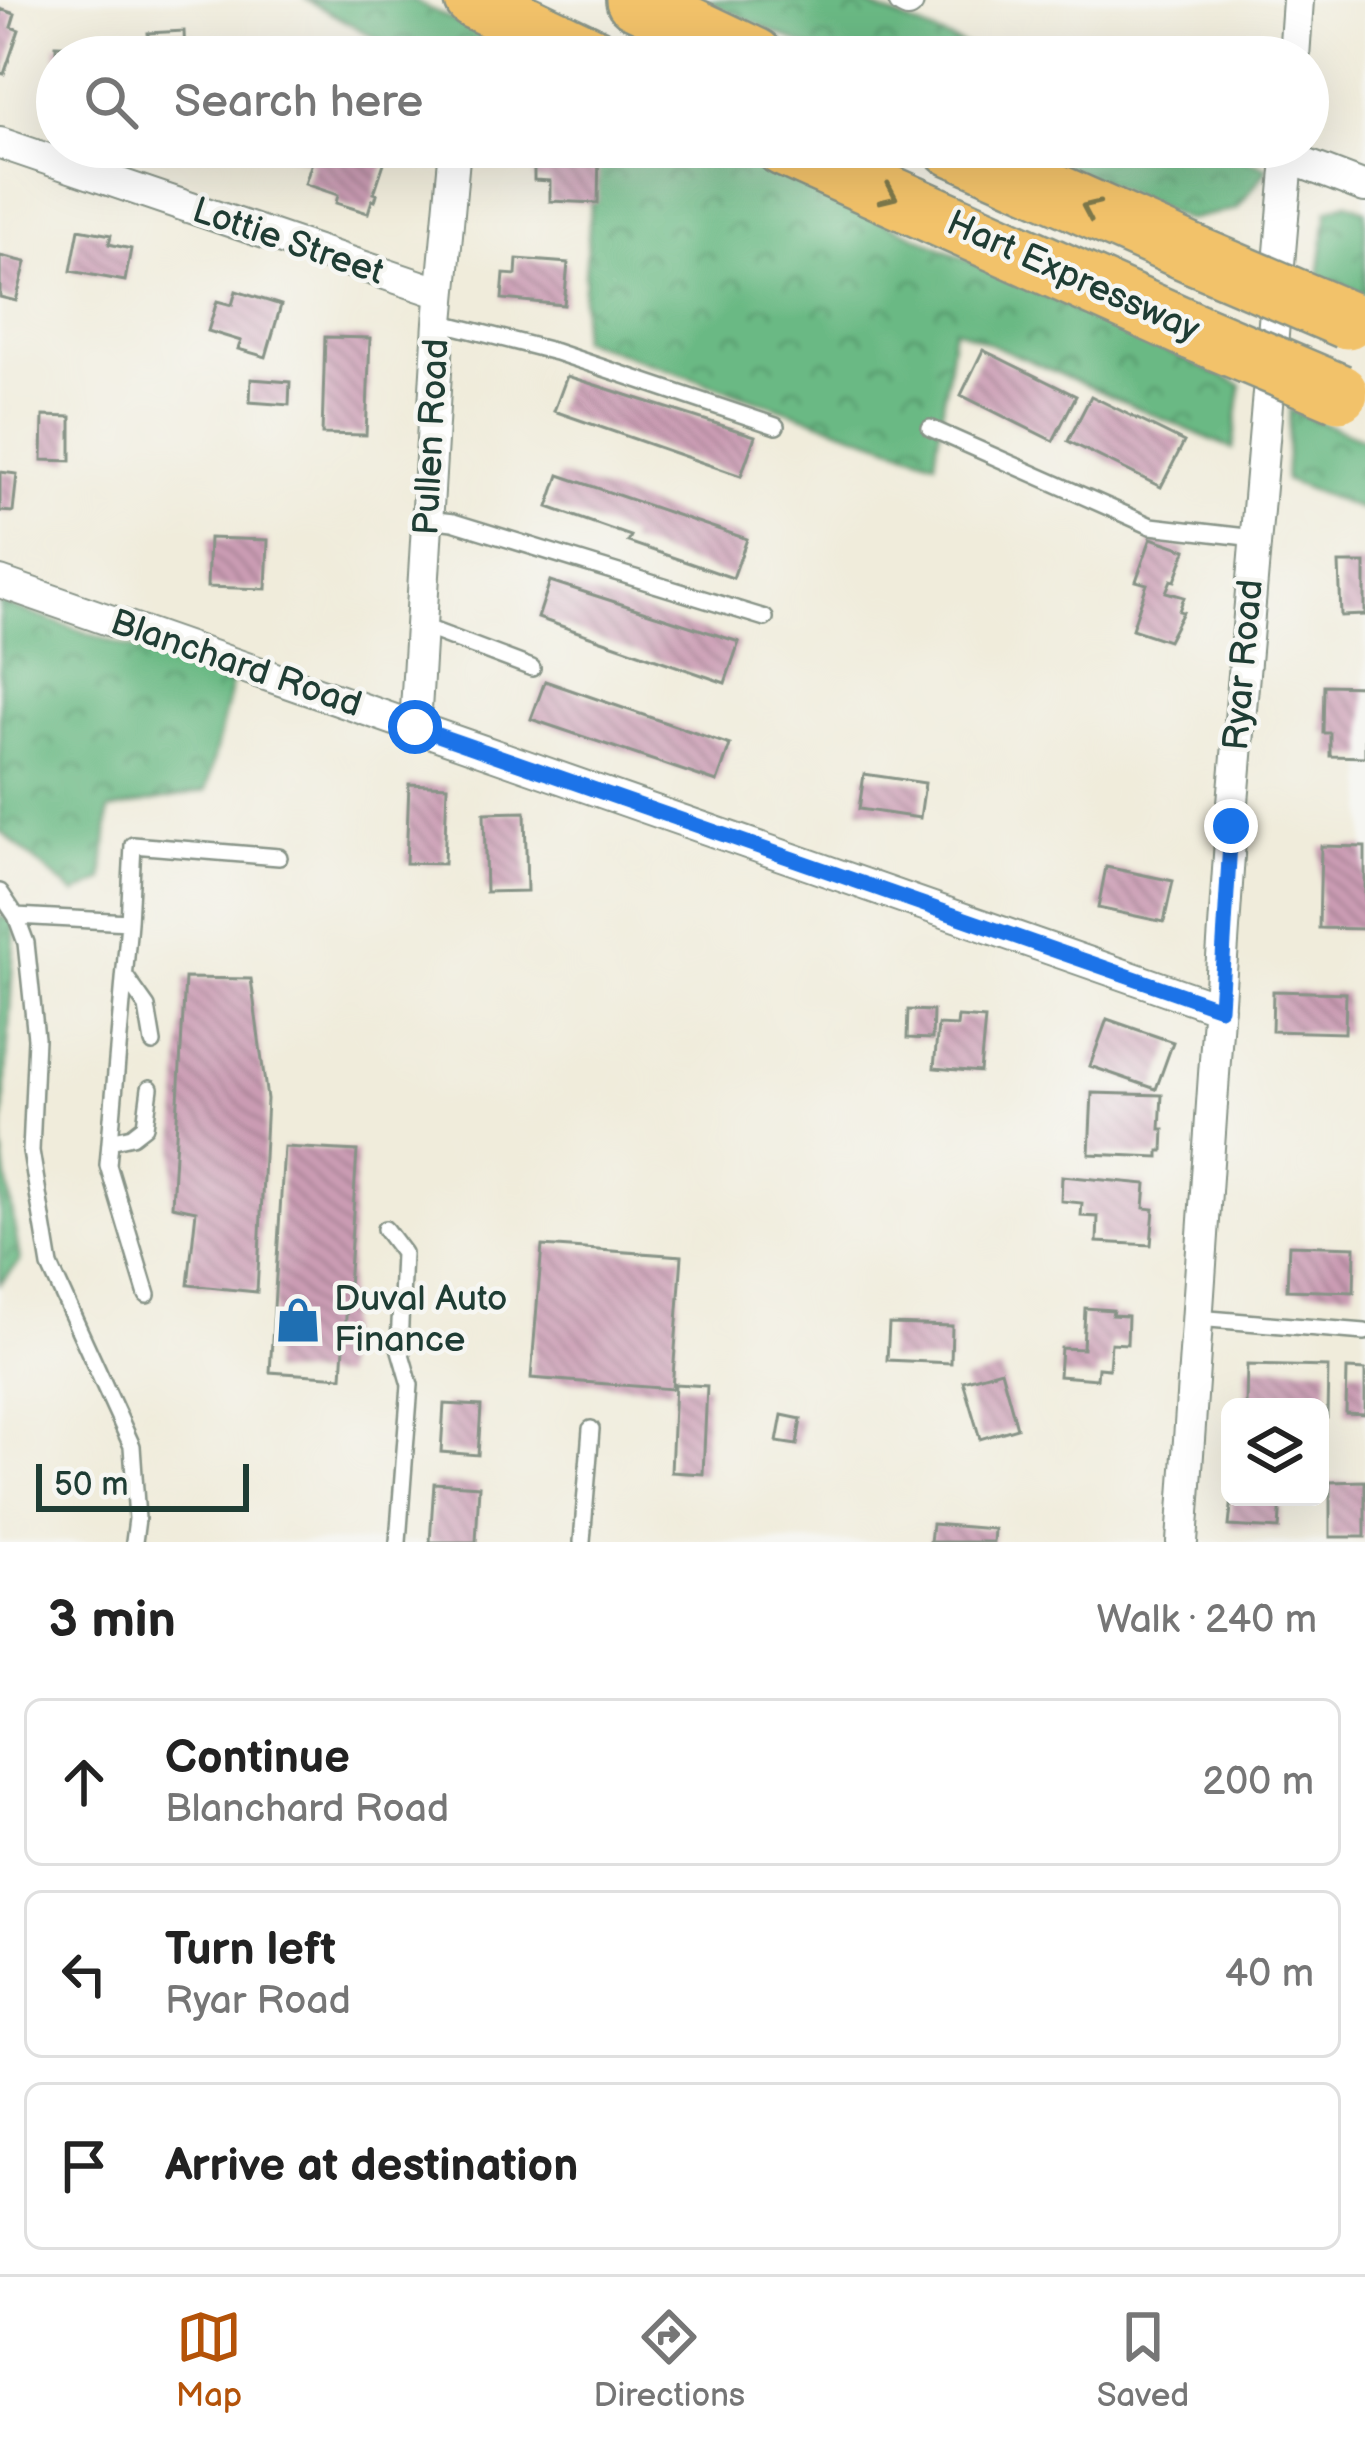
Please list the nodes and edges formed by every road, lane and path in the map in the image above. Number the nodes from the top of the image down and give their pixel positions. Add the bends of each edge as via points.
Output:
1 (474, 0) edge
2 (635, 0) edge
3 (1298, 0) edge
4 (550, 36) edge
5 (711, 36) edge
6 (1295, 36) edge
7 (0, 143) edge
8 (36, 156) edge
9 (67, 168) edge
10 (453, 168) edge
11 (830, 168) edge
12 (999, 168) edge
13 (1288, 168) edge
14 (1323, 168) edge
15 (1365, 187) edge
16 (440, 308) junction
17 (1356, 324) edge
18 (1352, 398) edge
19 (776, 426) dead end
20 (930, 428) dead end
21 (427, 519) junction
22 (1255, 538) junction
23 (0, 582) edge
24 (765, 618) dead end
25 (422, 626) junction
26 (532, 668) dead end
27 (415, 727) junction
28 (279, 857) dead end
29 (0, 892) edge
30 (16, 916) junction
31 (129, 922) junction
32 (125, 975) junction
33 (1220, 1008) junction
34 (153, 1043) dead end
35 (150, 1088) dead end
36 (110, 1141) junction
37 (385, 1229) dead end
38 (147, 1295) dead end
39 (1198, 1318) junction
40 (1365, 1332) edge
41 (591, 1430) dead end
42 (134, 1542) edge
43 (398, 1542) edge
44 (583, 1542) edge
45 (1181, 1542) edge

1 - 4 highway
2 - 5 highway
3 - 6 street
7 - 8 street, Lottie Street
9 - 16 street, Lottie Street
10 - 16 street, Pullen Road
11 -> 18 highway, Hart Expressway, bridge
17 -> 12 highway, Hart Expressway, bridge
13 - 22 street, Ryar Road
14 - 15 street
16 - 19 lane
16 - 21 street, Pullen Road
20 - 22 lane via 1151,526
21 - 24 lane
21 - 25 street, Pullen Road
22 - 33 street, Ryar Road
23 - 27 street, Blanchard Road
25 - 26 lane
25 - 27 street, Pullen Road
27 - 33 street, Blanchard Road
28 - 31 lane via 133,845
29 - 30 lane
30 - 31 lane
30 - 42 lane via 36,1038 32,1151 50,1266 132,1446
31 - 32 lane
32 - 34 lane via 147,1007
32 - 36 lane
33 - 39 street, Ryar Road
35 - 36 lane via 145,1126
36 - 38 lane via 108,1165
37 - 43 lane via 403,1253 399,1347 410,1385
39 - 40 lane
39 - 45 street, Ryar Road
41 - 44 lane

